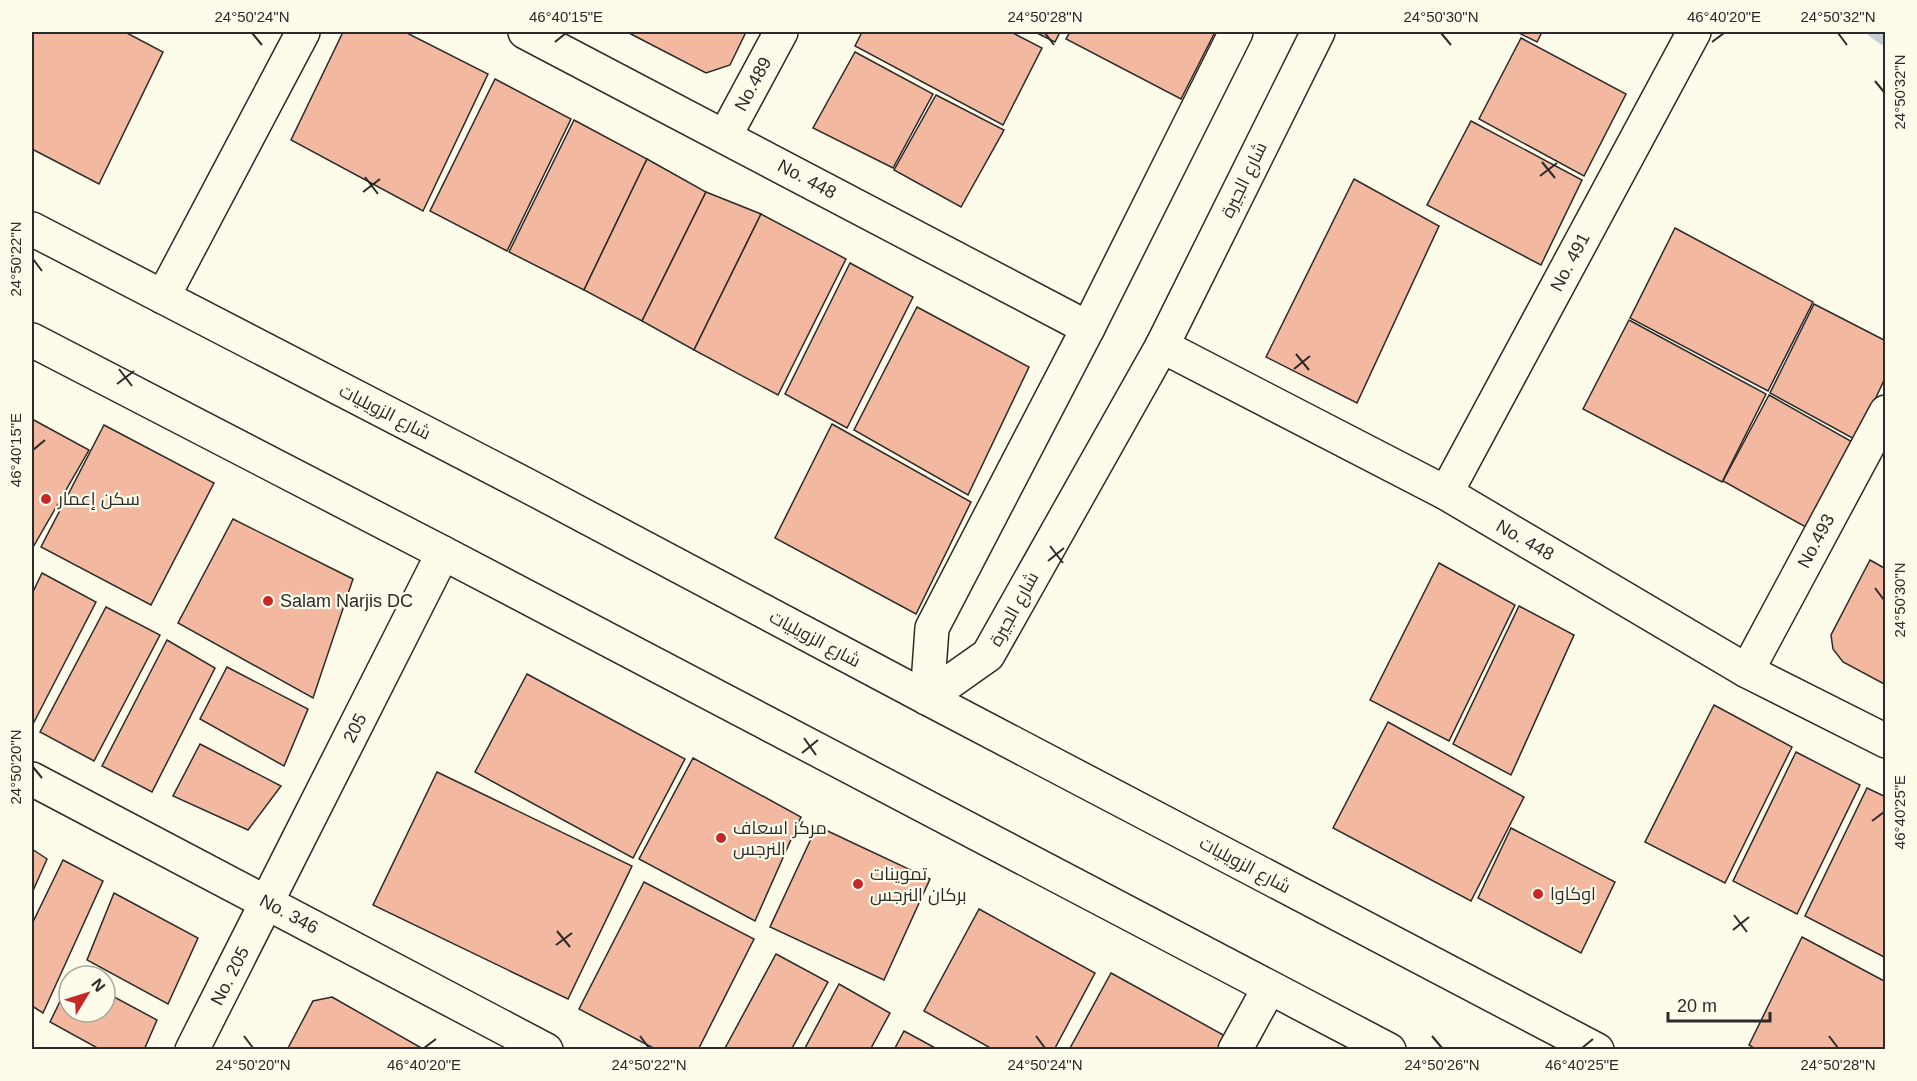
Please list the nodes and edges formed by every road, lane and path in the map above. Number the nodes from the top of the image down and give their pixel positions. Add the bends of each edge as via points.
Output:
1 (303, 32) edge
2 (525, 32) edge
3 (781, 32) edge
4 (1236, 32) edge
5 (1318, 32) edge
6 (1694, 32) edge
7 (725, 136) junction
8 (32, 229) edge
9 (163, 297) junction
10 (1088, 328) junction
11 (32, 339) edge
12 (1161, 346) junction
13 (1886, 412) edge
14 (1446, 493) junction
15 (443, 553) junction
16 (1747, 671) junction
17 (927, 698) junction
18 (1886, 741) edge
19 (32, 779) edge
20 (267, 902) junction
21 (1269, 988) junction
22 (192, 1050) edge
23 (546, 1050) edge
24 (1235, 1050) edge
25 (1389, 1050) edge
26 (1598, 1050) edge

1 - 9 street
2 - 7 street, No. 448
3 - 7 street, No.489
4 - 10 street
5 - 12 street, شارع الجيرة
6 - 14 street, No. 491
7 - 10 street, No. 448
8 - 9 street, شارع الزويليات
9 - 17 street, شارع الزويليات
10 - 17 street via 932,628
11 - 15 street
12 - 14 street, No. 448
12 - 17 street, شارع الجيرة via 988,655
13 - 16 street, No.493
14 - 16 street, No. 448
15 - 20 street, 205
15 - 21 street
16 - 18 street, No. 448
17 - 26 street, شارع الزويليات
19 - 20 street, No. 346
20 - 22 street, No. 205
20 - 23 street, No. 346
21 - 24 street
21 - 25 street

